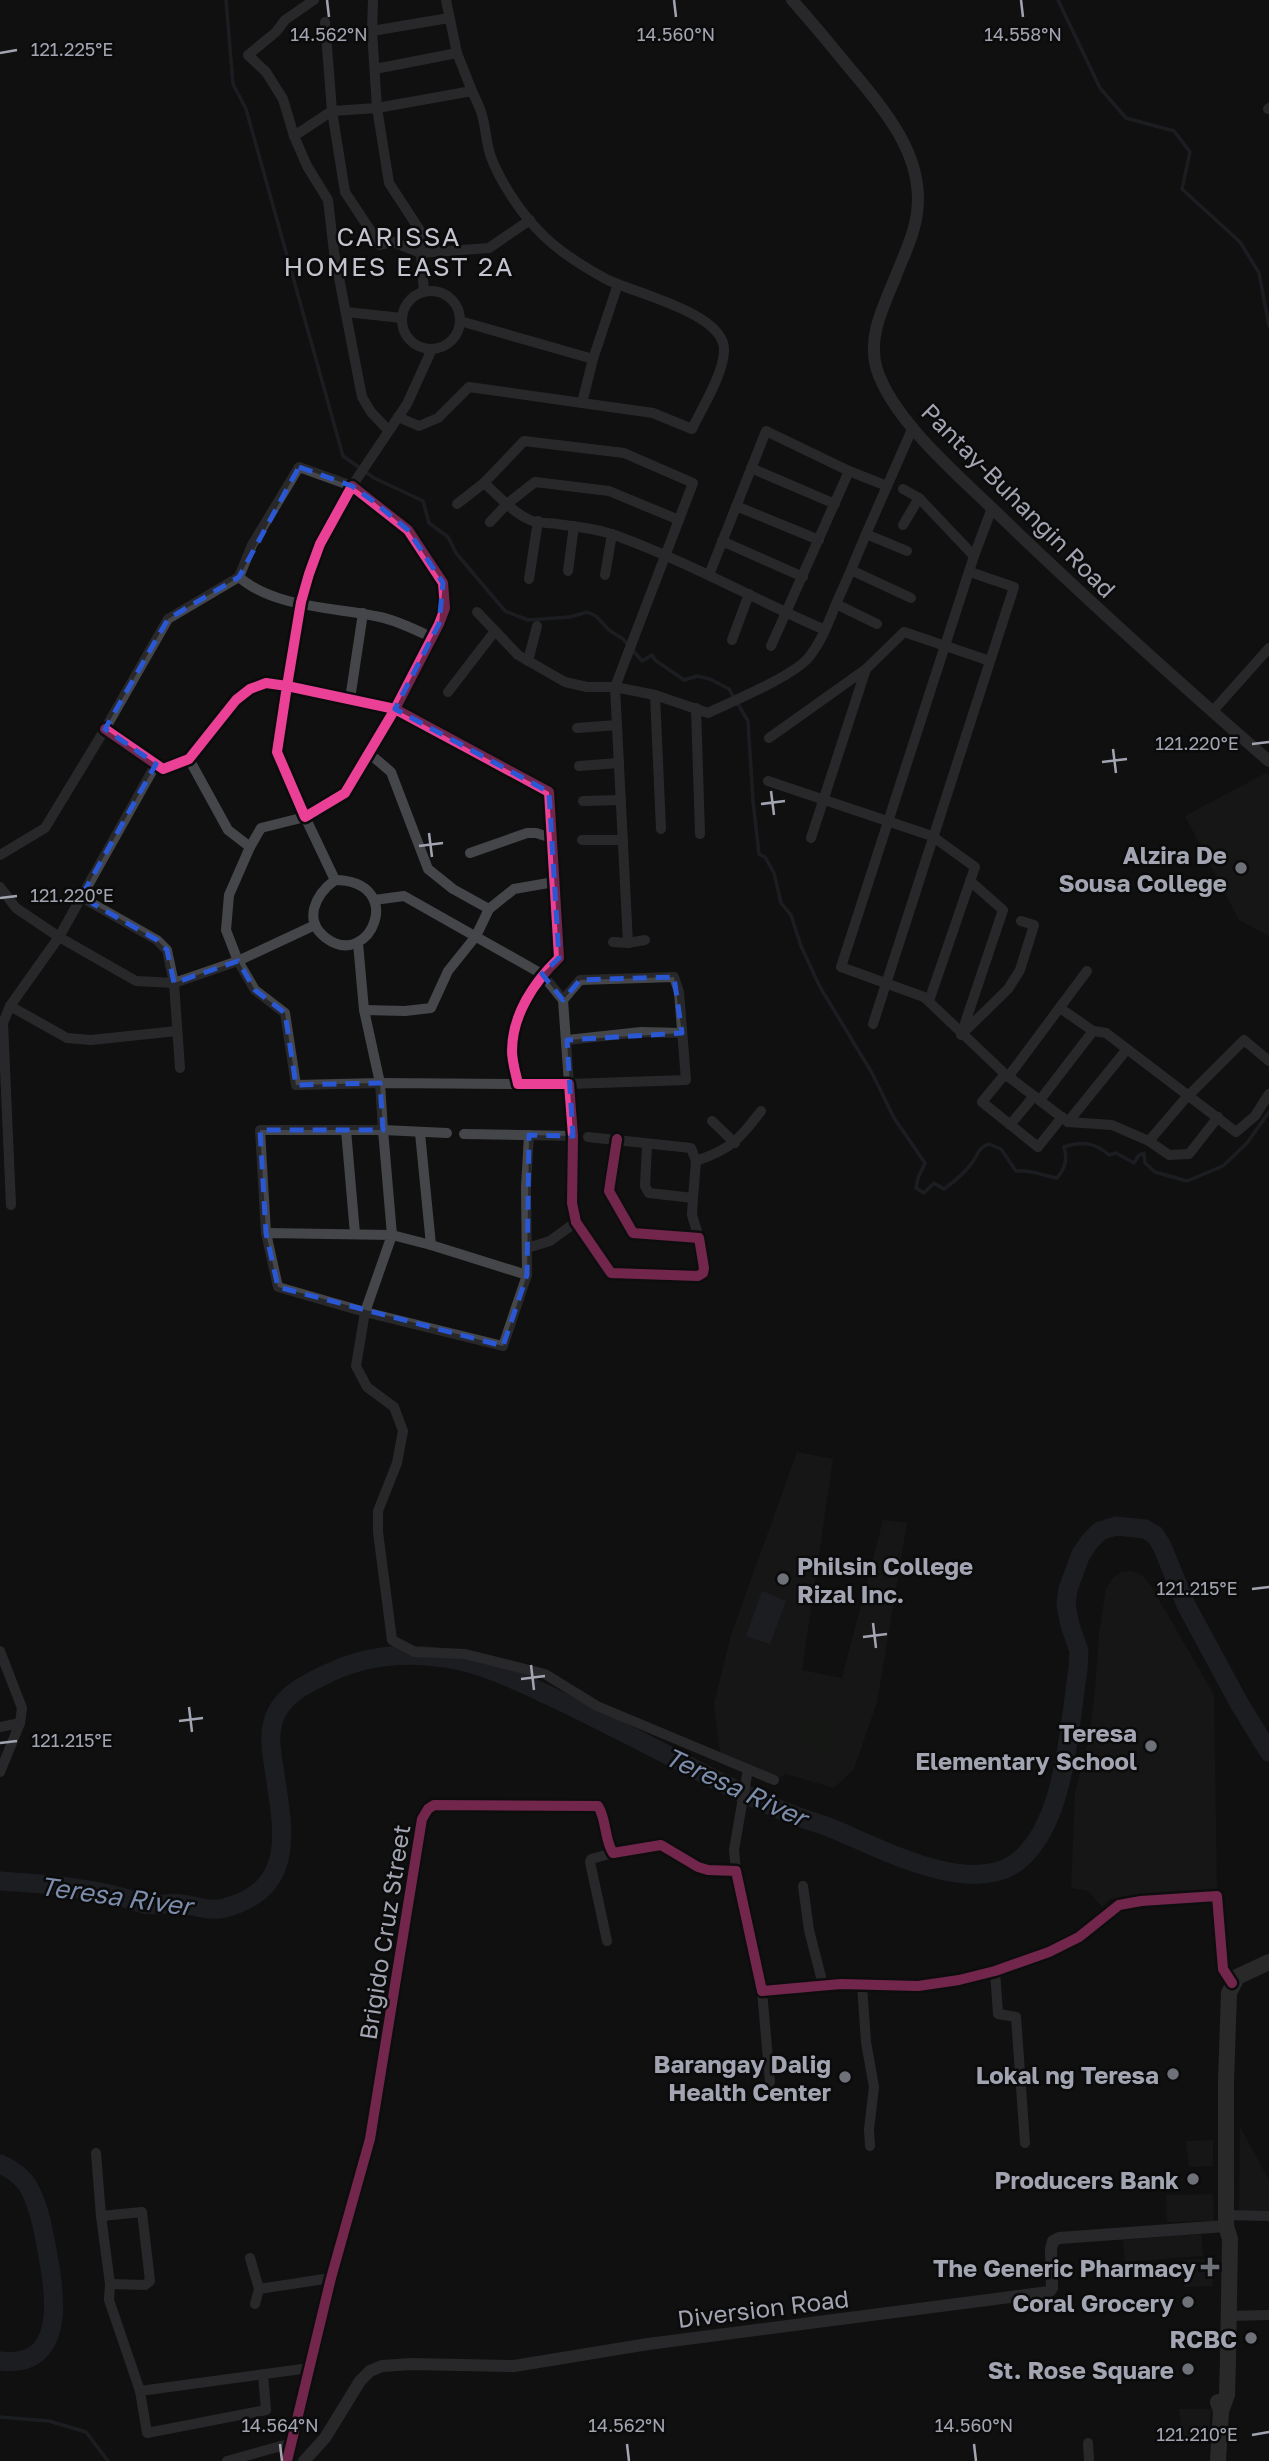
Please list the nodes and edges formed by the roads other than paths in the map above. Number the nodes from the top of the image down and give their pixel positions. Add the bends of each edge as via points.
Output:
1 (314, 0) edge
2 (373, 0) edge
3 (446, 0) edge
4 (793, 1) edge
5 (449, 18) junction
6 (325, 22) dead end
7 (372, 30) junction
8 (457, 53) junction
9 (375, 69) junction
10 (472, 91) junction
11 (377, 108) junction
12 (332, 111) junction
13 (294, 136) junction
14 (530, 220) junction
15 (421, 253) junction
16 (618, 284) junction
17 (424, 292) junction
18 (346, 312) junction
19 (402, 318) junction
20 (460, 321) junction
21 (432, 349) junction
22 (593, 359) junction
23 (582, 403) junction
24 (398, 417) junction
25 (913, 427) junction
26 (388, 430) junction
27 (751, 468) junction
28 (849, 471) junction
29 (355, 482) junction
30 (484, 483) junction
31 (887, 486) junction
32 (903, 489) dead end
33 (919, 498) junction
34 (457, 504) dead end
35 (835, 504) junction
36 (507, 505) junction
37 (736, 506) junction
38 (992, 508) junction
39 (679, 520) junction
40 (538, 521) junction
41 (490, 523) dead end
42 (903, 524) dead end
43 (574, 526) junction
44 (612, 534) junction
45 (866, 534) junction
46 (820, 540) junction
47 (722, 541) junction
48 (907, 551) dead end
49 (666, 555) junction
50 (974, 556) junction
51 (851, 570) junction
52 (568, 571) dead end
53 (970, 572) junction
54 (606, 575) dead end
55 (709, 575) junction
56 (239, 577) junction
57 (803, 577) junction
58 (529, 579) dead end
59 (749, 594) junction
60 (911, 598) dead end
61 (301, 603) junction
62 (836, 604) junction
63 (477, 612) dead end
64 (785, 612) junction
65 (363, 613) junction
66 (877, 624) dead end
67 (537, 626) dead end
68 (825, 629) junction
69 (495, 631) junction
70 (430, 637) junction
71 (732, 640) dead end
72 (771, 646) dead end
73 (946, 646) junction
74 (1269, 648) edge
75 (528, 661) junction
76 (990, 661) junction
77 (866, 669) junction
78 (287, 686) junction
79 (615, 687) junction
80 (448, 692) dead end
81 (655, 695) junction
82 (350, 699) junction
83 (696, 708) junction
84 (395, 709) junction
85 (1212, 712) junction
86 (617, 725) junction
87 (577, 728) dead end
88 (105, 729) junction
89 (769, 738) dead end
90 (369, 754) junction
91 (189, 758) junction
92 (1269, 761) edge
93 (619, 763) junction
94 (156, 764) junction
95 (579, 766) dead end
96 (768, 781) dead end
97 (621, 800) junction
98 (823, 800) junction
99 (583, 802) dead end
100 (305, 817) junction
101 (889, 822) junction
102 (661, 829) dead end
103 (700, 834) dead end
104 (932, 836) junction
105 (552, 838) junction
106 (811, 838) dead end
107 (582, 840) dead end
108 (623, 840) junction
109 (250, 848) junction
110 (470, 853) dead end
111 (0, 855) edge
112 (335, 880) junction
113 (970, 881) junction
114 (554, 882) junction
115 (0, 887) edge
116 (81, 897) junction
117 (374, 900) junction
118 (489, 909) junction
119 (1021, 921) dead end
120 (315, 925) junction
121 (476, 936) junction
122 (59, 937) junction
123 (645, 940) dead end
124 (358, 943) junction
125 (613, 943) dead end
126 (628, 943) junction
127 (238, 961) junction
128 (1087, 971) dead end
129 (542, 974) junction
130 (174, 983) junction
131 (886, 983) junction
132 (563, 1000) junction
133 (929, 1001) junction
134 (10, 1006) junction
135 (1060, 1008) junction
136 (364, 1010) junction
137 (873, 1024) dead end
138 (177, 1031) junction
139 (1093, 1031) junction
140 (682, 1033) junction
141 (961, 1035) junction
142 (567, 1040) junction
143 (1127, 1049) junction
144 (1269, 1061) edge
145 (180, 1068) dead end
146 (1007, 1075) junction
147 (380, 1083) junction
148 (517, 1084) junction
149 (569, 1084) junction
150 (1269, 1094) edge
151 (1189, 1096) junction
152 (1037, 1098) junction
153 (761, 1111) dead end
154 (1218, 1117) junction
155 (1065, 1120) junction
156 (712, 1121) dead end
157 (1010, 1125) junction
158 (346, 1130) junction
159 (383, 1130) junction
160 (420, 1133) junction
161 (447, 1133) dead end
162 (464, 1134) dead end
163 (529, 1135) junction
164 (573, 1136) junction
165 (588, 1137) dead end
166 (617, 1139) junction
167 (1149, 1141) junction
168 (735, 1143) junction
169 (648, 1144) junction
170 (696, 1161) junction
171 (693, 1198) junction
172 (10, 1205) dead end
173 (576, 1222) junction
174 (266, 1233) junction
175 (355, 1234) junction
176 (392, 1235) junction
177 (699, 1238) junction
178 (431, 1245) junction
179 (527, 1248) junction
180 (527, 1275) junction
181 (365, 1312) junction
182 (0, 1651) edge
183 (5, 1679) edge
184 (20, 1723) junction
185 (0, 1727) edge
186 (0, 1772) edge
187 (748, 1775) junction
188 (774, 1780) dead end
189 (613, 1853) junction
190 (736, 1871) junction
191 (803, 1886) dead end
192 (607, 1941) dead end
193 (1269, 1962) edge
194 (995, 1971) junction
195 (1232, 1983) junction
196 (823, 1985) junction
197 (862, 1985) junction
198 (762, 1991) junction
199 (771, 2081) dead end
200 (1024, 2143) dead end
201 (870, 2146) dead end
202 (96, 2154) dead end
203 (101, 2216) junction
204 (1269, 2216) edge
205 (1227, 2220) junction
206 (250, 2258) dead end
207 (331, 2278) junction
208 (110, 2284) junction
209 (259, 2289) junction
210 (255, 2304) dead end
211 (1269, 2315) edge
212 (1229, 2316) junction
213 (309, 2368) junction
214 (262, 2375) junction
215 (140, 2391) junction
216 (1221, 2412) junction
217 (292, 2443) junction
218 (1088, 2443) dead end
219 (227, 2461) edge
220 (287, 2461) edge
221 (304, 2461) edge
222 (1089, 2461) edge
223 (1219, 2461) edge

1 - 13 street via 248,55 284,99
2 - 7 street
3 - 5 street
4 - 25 street, Pantay-Buhangin Road via 886,111 910,155 918,211 877,323 873,356 878,373
5 - 7 street
5 - 8 street
6 - 12 street
7 - 9 street
8 - 9 street
8 - 10 street
9 - 11 street
10 - 11 street
10 - 14 street via 492,159
11 - 12 street
11 - 15 street via 388,183 419,229
12 - 13 street
12 - 15 street via 345,192 380,245 393,242
13 - 18 street via 328,200
14 - 15 street via 489,248
14 - 16 street via 584,266
15 - 17 street
16 - 22 street
16 - 23 street via 696,314 715,329 725,348 720,369 692,429 653,413
17 - 19 street via 410,300
17 - 20 street via 448,296
18 - 19 street
18 - 26 street via 362,397
19 - 21 street via 412,342
20 - 21 street via 450,342
20 - 22 street
21 - 24 street
22 - 23 street
23 - 24 street via 469,387 438,418 419,426
24 - 26 street
25 - 31 street
25 - 38 street, Pantay-Buhangin Road
26 - 29 street
27 - 28 street via 766,431
27 - 35 street
27 - 37 street
28 - 31 street
28 - 35 street
29 - 56 street via 299,467 252,545
29 - 61 street via 320,544
29 - 70 street via 408,530 443,583 445,608
30 - 34 street
30 - 36 street
30 - 39 street via 524,440 624,453 693,483
31 - 45 street
32 - 33 street
33 - 42 street
33 - 50 street
35 - 46 street
36 - 39 street via 535,482 609,491
36 - 40 street
36 - 41 street
37 - 46 street
37 - 47 street
38 - 50 street
38 - 85 street, Pantay-Buhangin Road
39 - 49 street
40 - 43 street
40 - 58 street
43 - 44 street
43 - 52 street
44 - 49 street
44 - 54 street
45 - 48 street
45 - 51 street
46 - 57 street
47 - 55 street
47 - 57 street
49 - 55 street
49 - 79 street
50 - 53 street
51 - 60 street
51 - 62 street
53 - 73 street
53 - 76 street via 1014,587
55 - 59 street
56 - 61 street via 272,597
56 - 88 street via 167,618
57 - 64 street
59 - 64 street
59 - 71 street
61 - 65 street
61 - 78 street
62 - 66 street
62 - 68 street
63 - 69 street
64 - 68 street
64 - 72 street
65 - 70 street
65 - 82 street
67 - 75 street
68 - 83 street via 807,660 708,713
69 - 75 street
69 - 80 street
70 - 84 street
73 - 76 street
73 - 77 street via 904,632
73 - 101 street
74 - 85 street
75 - 79 street via 565,682
76 - 104 street
77 - 89 street
77 - 98 street
78 - 82 street
78 - 91 street via 266,684 250,689
78 - 100 street via 277,752
79 - 81 street
79 - 86 street
81 - 83 street
81 - 102 street
82 - 84 street
83 - 103 street
84 - 90 street
84 - 105 street via 550,792
85 - 92 street, Pantay-Buhangin Road
86 - 87 street
86 - 93 street
88 - 94 street
88 - 111 street via 45,828
90 - 100 street via 345,793
90 - 118 street via 391,772 428,869
91 - 94 street via 163,769
91 - 109 street via 228,830
93 - 95 street
93 - 97 street
94 - 116 street
96 - 98 street
97 - 99 street
97 - 108 street
98 - 101 street
98 - 106 street
100 - 109 street via 261,828
100 - 112 street
101 - 104 street
101 - 131 street via 841,967
104 - 113 street via 975,867
104 - 131 street
105 - 110 street via 527,833
105 - 114 street
107 - 108 street
108 - 126 street
109 - 127 street via 229,895 226,930
112 - 117 street via 365,887
112 - 120 street via 323,889 313,908
113 - 133 street
113 - 141 street via 1003,910
114 - 118 street via 514,889
114 - 129 street via 559,958
115 - 122 street via 16,908
116 - 122 street
116 - 130 street via 167,950
117 - 121 street via 404,896
117 - 124 street via 376,918 371,933
118 - 121 street
119 - 141 street via 1034,925 1020,970 1008,989
120 - 124 street via 340,945
120 - 127 street
121 - 129 street
121 - 136 street via 448,971 431,1008
122 - 130 street via 136,981
122 - 134 street
123 - 126 street
124 - 136 street
125 - 126 street
127 - 130 street
127 - 147 street via 255,990 285,1013 296,1085
128 - 135 street
129 - 132 street
129 - 148 street via 517,1016 512,1051
130 - 138 street
131 - 133 street
131 - 137 street
132 - 140 street via 580,981 674,977
132 - 142 street
133 - 141 street
134 - 138 street via 67,1038 91,1040
134 - 172 street via 4,1023
135 - 139 street
135 - 146 street
136 - 147 street
138 - 145 street
139 - 143 street via 1106,1033
139 - 152 street
140 - 142 street
140 - 149 street via 685,1080
141 - 146 street
142 - 149 street
143 - 151 street
143 - 155 street
144 - 151 street via 1244,1041
146 - 152 street
146 - 157 street via 982,1102
147 - 148 street
147 - 159 street
148 - 149 street
149 - 164 street
150 - 154 street via 1255,1116 1236,1132
151 - 154 street
151 - 167 street
152 - 155 street
152 - 157 street
153 - 168 street
154 - 167 street via 1189,1154 1169,1155
155 - 157 street via 1038,1147
155 - 167 street via 1112,1125
156 - 168 street
158 - 159 street
158 - 174 street via 260,1130
158 - 175 street
159 - 160 street
159 - 176 street
160 - 161 street
160 - 178 street
162 - 163 street
163 - 164 street
163 - 179 street
164 - 173 street
165 - 166 street
166 - 169 street
166 - 177 street via 609,1191 633,1233
168 - 170 street
169 - 170 street via 691,1148
169 - 171 street via 645,1185 649,1193
170 - 171 street
171 - 177 street via 692,1215
173 - 177 street via 611,1273 698,1276 704,1268
173 - 179 street via 550,1241
174 - 175 street
174 - 181 street via 278,1287
175 - 176 street
176 - 178 street
176 - 181 street
178 - 180 street
179 - 180 street
180 - 181 street via 503,1346
181 - 187 street via 356,1366 367,1387 394,1407 403,1431 397,1463 378,1511 392,1640 415,1652 465,1654 545,1674 597,1706
182 - 183 street
183 - 184 street via 22,1708
184 - 185 street
184 - 186 street
187 - 188 street
187 - 190 street via 734,1850
189 - 190 street via 661,1845 698,1867
189 - 192 street via 590,1862
189 - 207 street, Brigido Cruz Street via 598,1806 441,1805 428,1809 422,1819 370,2139
190 - 198 street
191 - 196 street
193 - 195 main road
194 - 195 street via 1079,1937 1119,1905 1217,1896 1223,1969
194 - 197 street via 918,1986
194 - 200 street via 998,2014 1016,2017
195 - 205 main road via 1226,2073
196 - 197 street
196 - 198 street
197 - 201 street via 874,2087
198 - 199 street
202 - 203 street
203 - 208 street
203 - 208 street via 142,2212 150,2281 145,2285
204 - 205 street
205 - 212 main road
205 - 216 main road via 1221,2239 1217,2396
205 - 221 street, Diversion Road via 1059,2238 1051,2249 1049,2292 514,2366 382,2366 360,2381
206 - 209 street
207 - 209 street
207 - 213 street, Brigido Cruz Street
208 - 215 street via 109,2300
209 - 210 street
211 - 212 street
212 - 216 main road via 1227,2396
213 - 214 street
213 - 217 street, Brigido Cruz Street
214 - 215 street
214 - 215 street via 266,2410 147,2433
216 - 223 main road
217 - 219 street
217 - 220 street, Brigido Cruz Street
218 - 222 street

